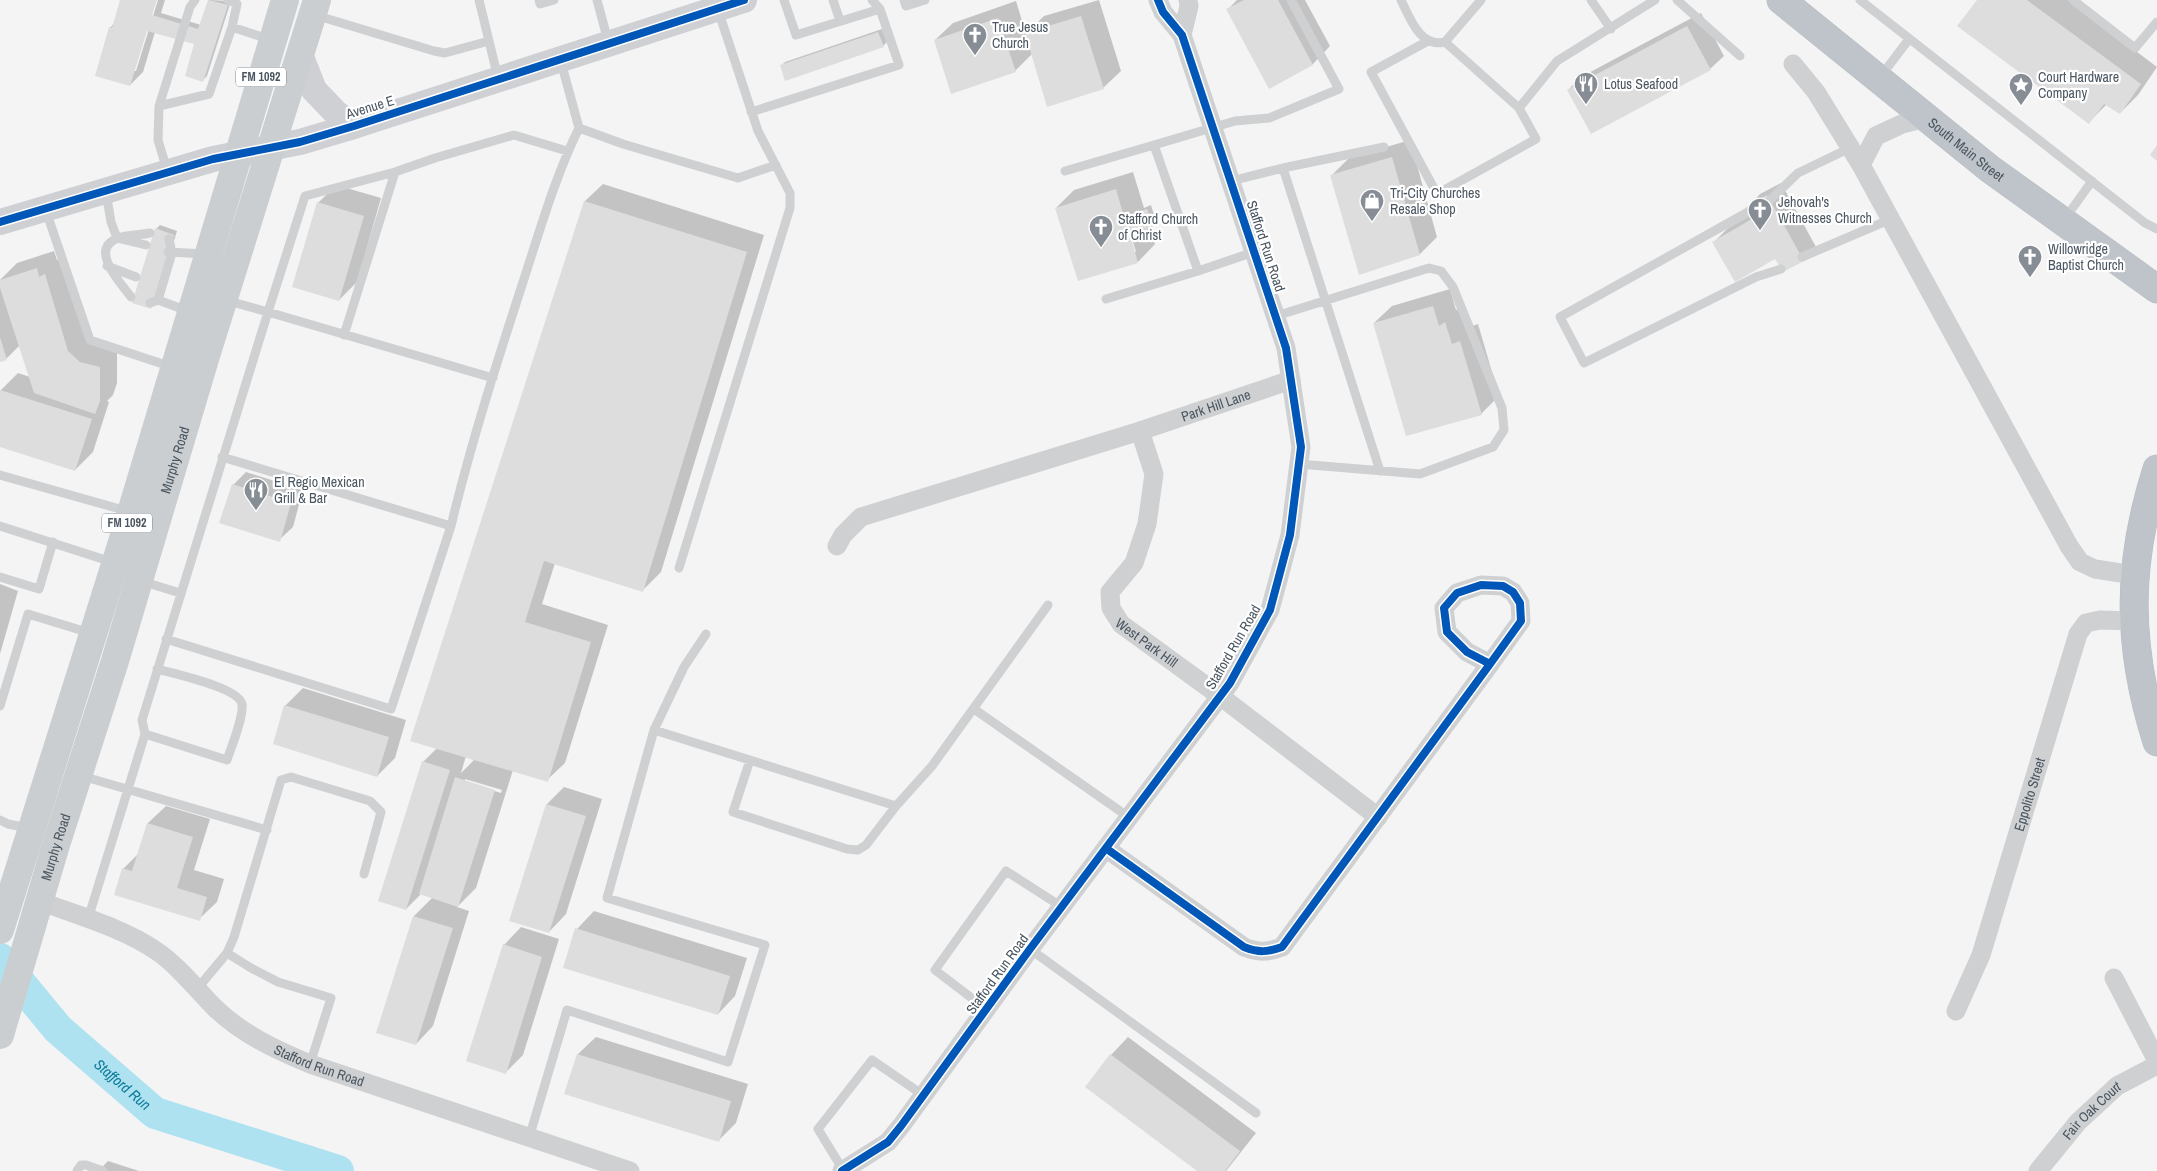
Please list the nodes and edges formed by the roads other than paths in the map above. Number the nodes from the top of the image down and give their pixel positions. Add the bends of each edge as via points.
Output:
1 (195, 0) edge
2 (228, 0) edge
3 (285, 0) edge
4 (479, 0) edge
5 (539, 0) edge
6 (554, 0) edge
7 (597, 0) edge
8 (744, 0) edge
9 (784, 0) edge
10 (833, 0) edge
11 (872, 0) edge
12 (904, 0) edge
13 (925, 0) edge
14 (1158, 0) edge
15 (1188, 0) edge
16 (1291, 0) edge
17 (1400, 0) edge
18 (1481, 0) edge
19 (1590, 0) edge
20 (1655, 0) edge
21 (1677, 0) edge
22 (1781, 0) edge
23 (1860, 0) edge
24 (2073, 0) edge
25 (314, 7) edge
26 (718, 8) junction
27 (880, 9) junction
28 (840, 21) junction
29 (2157, 22) edge
30 (232, 27) junction
31 (1610, 28) junction
32 (1182, 35) junction
33 (1909, 39) junction
34 (272, 41) junction
35 (489, 41) junction
36 (1428, 41) junction
37 (608, 42) junction
38 (1445, 42) junction
39 (300, 54) junction
40 (1740, 56) dead end
41 (560, 59) junction
42 (1793, 64) dead end
43 (498, 78) junction
44 (1878, 80) junction
45 (159, 106) junction
46 (1519, 108) junction
47 (751, 112) junction
48 (1926, 118) junction
49 (354, 126) junction
50 (579, 128) junction
51 (1213, 128) junction
52 (1154, 145) junction
53 (1384, 147) dead end
54 (270, 148) junction
55 (1850, 148) junction
56 (567, 151) junction
57 (237, 154) junction
58 (776, 165) junction
59 (1860, 165) junction
60 (1283, 168) junction
61 (1065, 171) dead end
62 (395, 172) junction
63 (168, 173) junction
64 (1231, 181) junction
65 (2092, 182) junction
66 (105, 190) junction
67 (1770, 200) dead end
68 (45, 209) junction
69 (1748, 212) dead end
70 (1891, 219) junction
71 (0, 222) edge
72 (2062, 222) junction
73 (2157, 229) edge
74 (150, 233) dead end
75 (117, 238) junction
76 (169, 239) dead end
77 (146, 245) dead end
78 (169, 252) junction
79 (1254, 252) junction
80 (208, 254) junction
81 (1802, 257) dead end
82 (107, 266) junction
83 (1781, 269) dead end
84 (1198, 271) junction
85 (136, 277) dead end
86 (2157, 289) edge
87 (131, 297) dead end
88 (1106, 299) dead end
89 (223, 300) junction
90 (1326, 300) junction
91 (190, 312) junction
92 (268, 312) junction
93 (1276, 316) junction
94 (344, 335) junction
95 (174, 368) junction
96 (493, 378) junction
97 (1291, 380) junction
98 (161, 411) junction
99 (1140, 431) junction
100 (222, 457) junction
101 (1298, 464) junction
102 (2157, 469) edge
103 (1380, 471) junction
104 (0, 475) edge
105 (131, 512) junction
106 (0, 526) edge
107 (451, 526) junction
108 (53, 542) junction
109 (837, 546) dead end
110 (115, 563) junction
111 (679, 568) dead end
112 (2134, 575) junction
113 (0, 577) edge
114 (139, 580) junction
115 (180, 593) junction
116 (1048, 605) dead end
117 (2133, 621) junction
118 (92, 634) junction
119 (706, 634) dead end
120 (166, 640) junction
121 (1490, 664) junction
122 (157, 669) junction
123 (1220, 696) junction
124 (0, 706) edge
125 (974, 709) junction
126 (654, 730) junction
127 (145, 734) junction
128 (58, 742) junction
129 (2157, 742) edge
130 (750, 760) junction
131 (82, 766) junction
132 (128, 789) junction
133 (896, 806) junction
134 (1378, 817) junction
135 (1130, 818) junction
136 (0, 820) edge
137 (31, 829) junction
138 (267, 830) junction
139 (1106, 848) junction
140 (364, 874) dead end
141 (40, 901) junction
142 (1062, 907) junction
143 (88, 920) junction
144 (0, 930) edge
145 (1030, 948) junction
146 (227, 953) junction
147 (2114, 978) dead end
148 (196, 988) junction
149 (986, 1009) junction
150 (1956, 1011) dead end
151 (0, 1034) edge
152 (2157, 1061) edge
153 (310, 1064) junction
154 (2157, 1065) edge
155 (923, 1095) junction
156 (1256, 1113) dead end
157 (528, 1138) junction
158 (77, 1171) edge
159 (103, 1171) edge
160 (630, 1171) edge
161 (843, 1171) edge
162 (2038, 1171) edge

1 - 45 lane
2 - 30 lane via 237,4
3 - 34 main road, Murphy Road / FM 1092
4 - 35 lane
5 - 6 lane via 540,4
7 - 37 lane
8 - 26 street, Avenue E
9 - 28 lane via 796,35
10 - 28 lane
11 - 27 lane
12 - 13 lane via 906,6
14 - 32 street, Stafford Run Road via 1163,12
15 - 32 street
16 - 51 lane via 1339,89 1269,118 1235,121
17 - 36 lane via 1416,29
18 - 38 lane
19 - 31 lane
20 - 31 lane
21 - 40 lane
22 - 44 highway, South Main Street
23 - 33 lane
24 - 29 lane via 2135,48
25 - 35 lane via 434,51 445,53
25 - 39 main road, Murphy Road / FM 1092
26 - 37 street, Avenue E
26 - 47 lane
27 - 28 lane
27 - 47 lane via 899,65
30 - 34 lane
30 - 45 lane via 209,94
31 - 46 lane via 1557,61
32 - 51 street, Stafford Run Road
33 - 44 lane
33 - 65 lane
34 - 57 main road, Murphy Road / FM 1092
35 - 43 lane
36 - 38 lane
36 - 46 lane via 1371,72 1437,194 1536,139
37 - 41 street, Avenue E
38 - 46 lane
39 - 49 street via 314,90
39 - 54 main road, Murphy Road / FM 1092
41 - 43 street, Avenue E
41 - 50 lane
42 - 55 street via 1816,92
43 - 49 street, Avenue E
44 - 48 highway, South Main Street
45 - 63 lane via 158,140
47 - 58 lane
48 - 59 street via 1876,136
48 - 72 highway, South Main Street
49 - 54 street, Avenue E
50 - 56 lane
50 - 58 lane via 738,178
51 - 52 lane
51 - 64 street, Stafford Run Road
52 - 61 lane
52 - 84 lane
53 - 60 lane
54 - 57 street, Avenue E
54 - 89 main road, Murphy Road / FM 1092
55 - 59 street
55 - 67 lane via 1798,173
56 - 62 lane via 514,135
56 - 96 lane
57 - 63 street, Avenue E
57 - 80 main road, Murphy Road / FM 1092
58 - 111 lane via 790,192 790,208
59 - 70 street
60 - 64 lane
60 - 90 lane
62 - 92 lane via 305,196
62 - 94 lane
63 - 66 street, Avenue E
64 - 79 street, Stafford Run Road
65 - 72 lane
65 - 73 lane
66 - 68 street, Avenue E
66 - 75 lane
68 - 71 street, Avenue E
68 - 95 lane via 90,340
69 - 83 lane via 1560,317 1584,364 1756,277
70 - 81 lane
70 - 112 street via 2069,546 2080,562 2095,569
72 - 86 highway, South Main Street
74 - 75 lane
75 - 77 lane
75 - 82 lane via 108,247
76 - 78 lane
78 - 80 lane
78 - 91 lane via 154,301
79 - 84 lane
79 - 93 street, Stafford Run Road
80 - 91 main road, Murphy Road / FM 1092
82 - 85 lane
82 - 87 lane
84 - 88 lane
89 - 92 lane
89 - 114 main road, Murphy Road / FM 1092
90 - 93 lane
90 - 103 lane
90 - 103 lane via 1429,268 1441,271 1453,287 1502,408 1504,430 1493,447 1420,474
91 - 95 main road, Murphy Road / FM 1092
92 - 94 lane
92 - 100 lane
93 - 97 street, Stafford Run Road
94 - 96 lane
95 - 98 main road, Murphy Road / FM 1092
96 - 107 lane
97 - 99 street, Park Hill Lane
97 - 101 street, Stafford Run Road via 1301,447
98 - 105 main road, Murphy Road / FM 1092
98 - 114 main road via 165,438 129,555 131,570
99 - 109 street, Park Hill Lane via 861,517 842,535
99 - 123 street, West Park Hill via 1154,474 1147,524 1134,563 1110,592 1111,608 1121,624
100 - 107 lane
100 - 115 lane
101 - 103 lane
101 - 123 street, Stafford Run Road via 1290,535 1270,610
102 - 112 highway via 2148,496
104 - 105 lane
105 - 110 main road, Murphy Road / FM 1092
106 - 108 lane
107 - 120 lane via 390,709
108 - 110 lane
108 - 113 lane via 39,590
110 - 118 main road, Murphy Road / FM 1092
112 - 117 highway
114 - 115 lane
114 - 131 main road, Murphy Road / FM 1092
115 - 120 lane
116 - 125 lane
117 - 129 highway via 2138,667
117 - 150 street, Eppolito Street via 2086,623 2078,634 1981,955
118 - 124 lane via 28,614
118 - 128 main road, Murphy Road / FM 1092
118 - 131 main road via 100,653 80,726
119 - 126 lane via 684,667
120 - 122 lane
121 - 121 street via 1521,620 1520,603 1503,586 1481,585 1457,593 1444,608 1447,632 1467,652
121 - 134 street
122 - 127 lane via 142,720
122 - 127 lane via 236,695 242,704 241,715 227,760
123 - 134 street, West Park Hill
123 - 135 street, Stafford Run Road
125 - 133 lane via 932,766
125 - 135 lane
126 - 130 lane
126 - 157 lane via 608,898 765,945 728,1062 567,1010
127 - 132 lane
128 - 137 main road, Murphy Road / FM 1092
128 - 141 main road via 60,784 29,884
130 - 133 lane
130 - 133 lane via 733,812 847,849 858,850 866,845
131 - 132 lane
131 - 141 main road, Murphy Road / FM 1092
132 - 138 lane
132 - 143 lane
134 - 139 street via 1282,947 1270,952 1256,952 1244,947
135 - 139 street, Stafford Run Road
136 - 137 lane
137 - 144 main road, Murphy Road / FM 1092
138 - 140 lane via 281,780 291,777 370,801 381,812
138 - 146 lane
139 - 142 street, Stafford Run Road
141 - 143 street, Stafford Run Road
141 - 151 main road, Murphy Road / FM 1092
142 - 145 street, Stafford Run Road
142 - 149 lane via 1006,871 935,970
143 - 148 street, Stafford Run Road via 157,950
145 - 149 street, Stafford Run Road
145 - 156 lane
146 - 148 lane
146 - 153 lane via 278,982 331,998
147 - 152 street
148 - 153 street, Stafford Run Road via 242,1030 274,1049
149 - 155 street, Stafford Run Road
153 - 157 street, Stafford Run Road
154 - 162 street, Fair Oak Court via 2117,1086 2104,1097 2078,1122
155 - 161 street, Stafford Run Road via 888,1142
155 - 161 lane via 872,1060 818,1129
157 - 160 street, Stafford Run Road
158 - 159 lane via 81,1165

